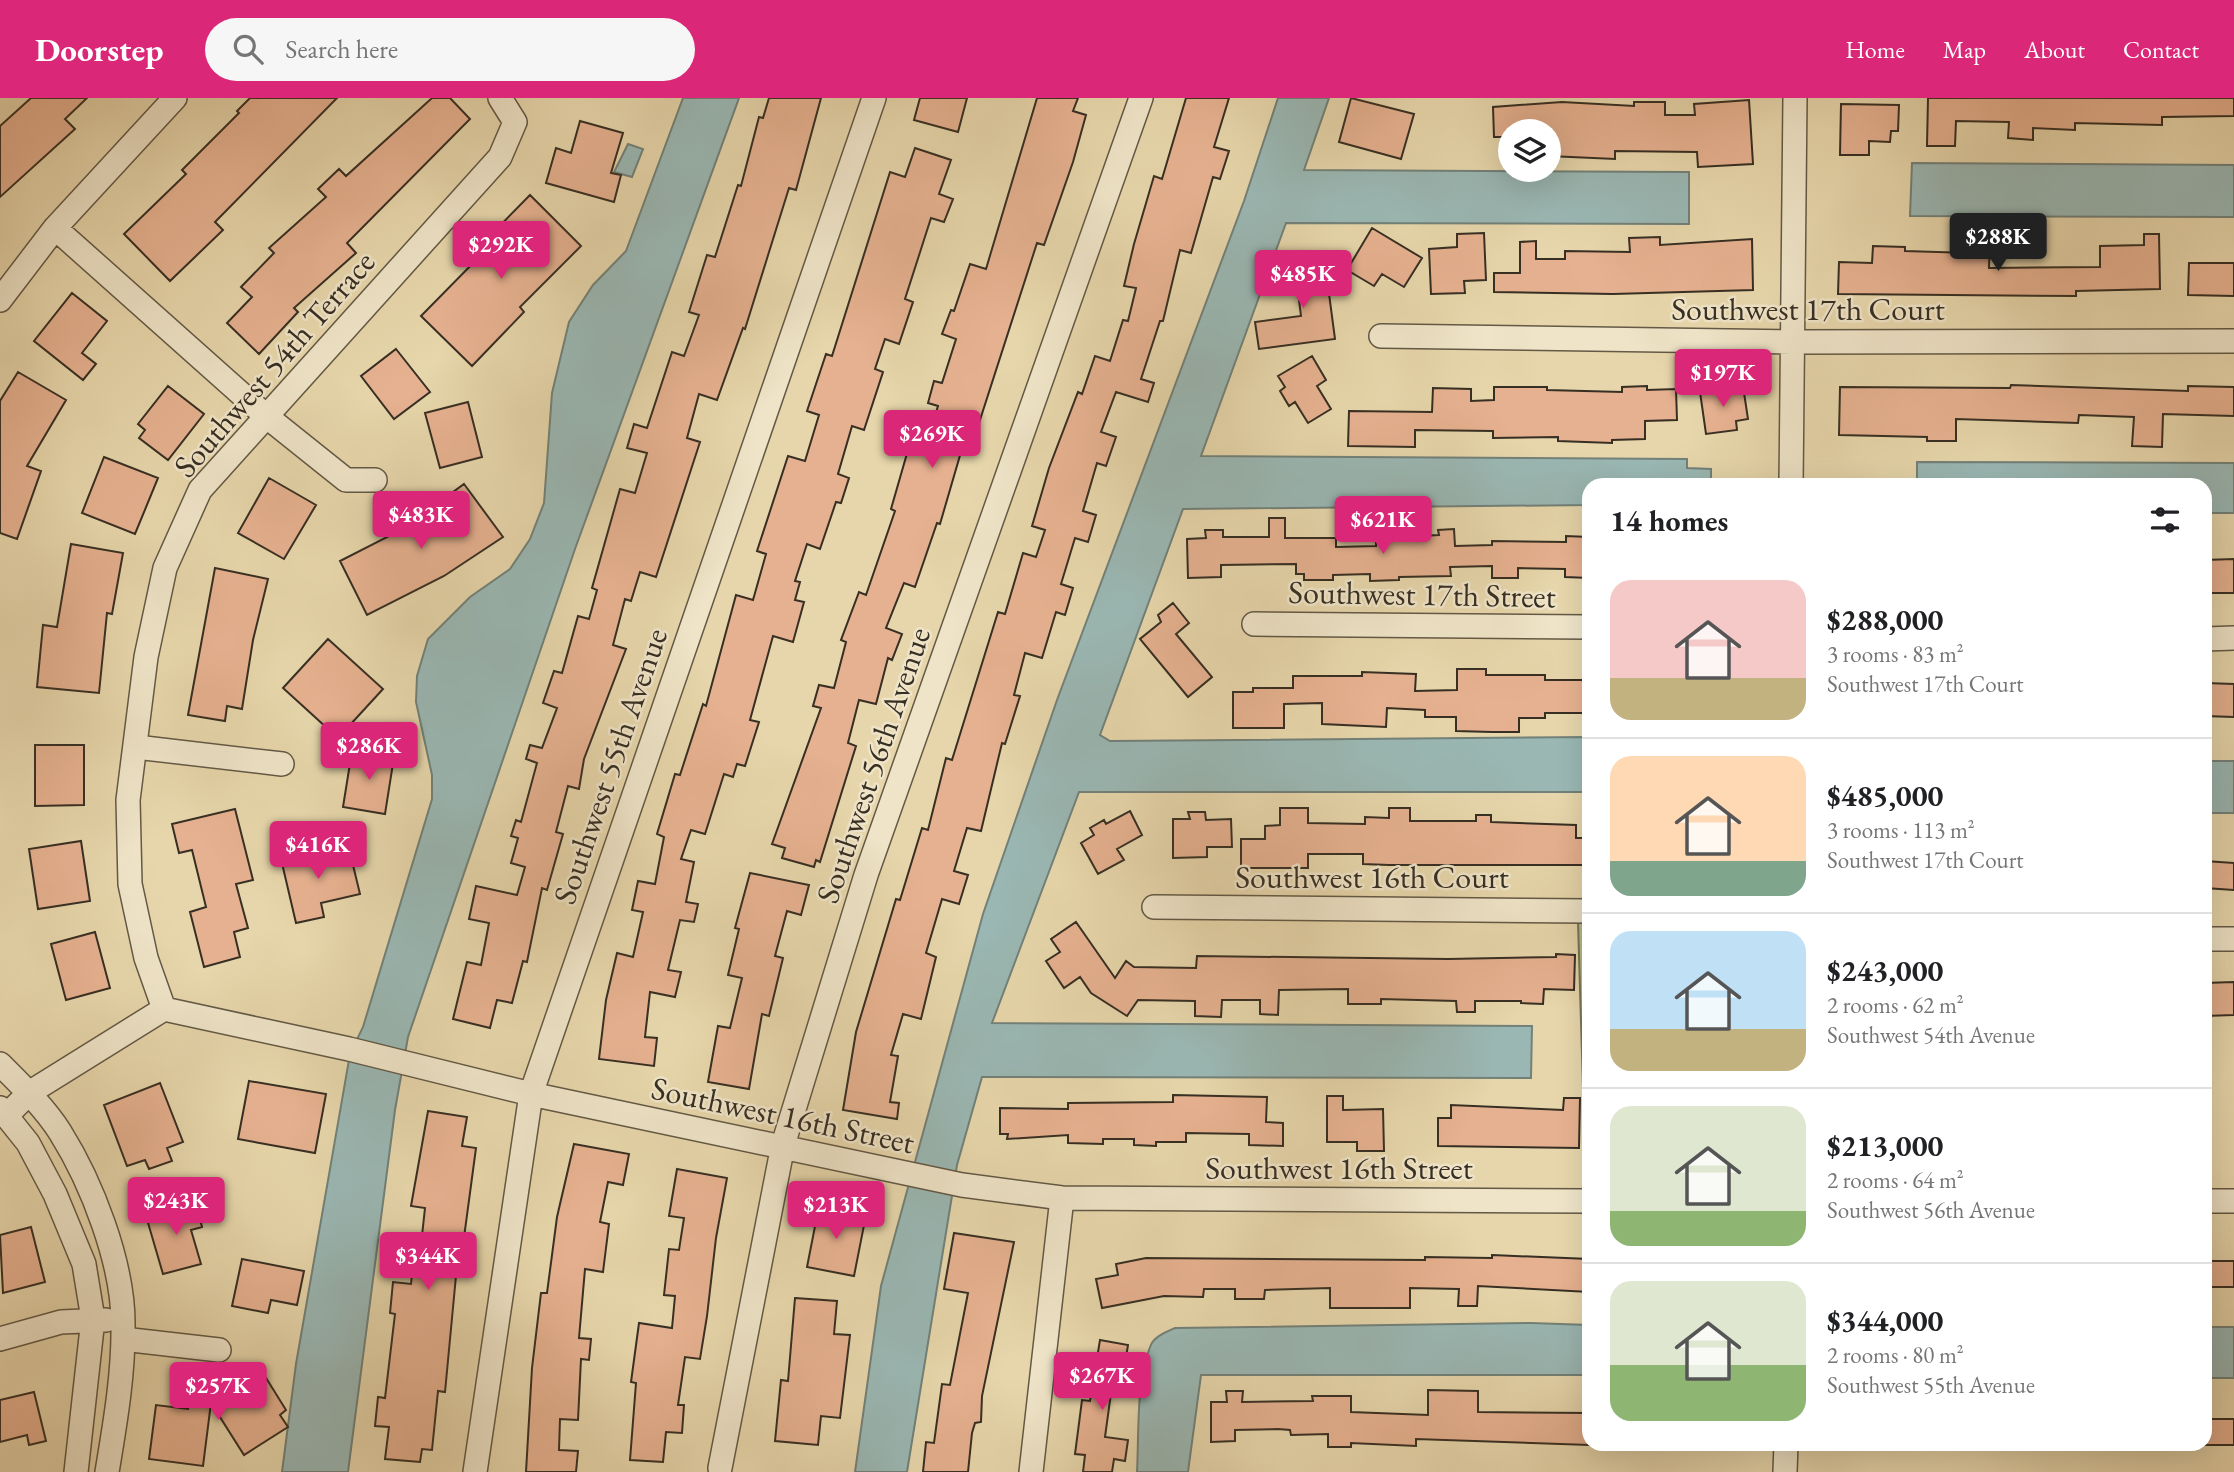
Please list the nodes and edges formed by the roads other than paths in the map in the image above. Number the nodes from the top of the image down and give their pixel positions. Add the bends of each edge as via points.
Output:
1 (175, 98) edge
2 (500, 98) edge
3 (874, 98) edge
4 (1141, 98) edge
5 (1795, 98) edge
6 (55, 228) junction
7 (0, 300) edge
8 (1381, 336) dead end
9 (2234, 341) edge
10 (1792, 342) junction
11 (265, 416) junction
12 (1791, 478) edge
13 (375, 480) dead end
14 (1254, 624) dead end
15 (1582, 627) edge
16 (2234, 638) edge
17 (2212, 639) edge
18 (136, 747) junction
19 (282, 765) dead end
20 (1154, 907) dead end
21 (1582, 911) edge
22 (2212, 939) edge
23 (2234, 939) edge
24 (164, 1009) junction
25 (0, 1064) edge
26 (29, 1093) junction
27 (531, 1094) junction
28 (3, 1112) edge
29 (783, 1145) junction
30 (1062, 1198) junction
31 (1582, 1201) edge
32 (2212, 1201) edge
33 (2234, 1201) edge
34 (93, 1319) junction
35 (123, 1330) junction
36 (0, 1339) edge
37 (219, 1350) dead end
38 (1786, 1451) edge
39 (720, 1468) dead end
40 (76, 1472) edge
41 (107, 1472) edge
42 (475, 1472) edge
43 (1031, 1472) edge
44 (1785, 1472) edge

1 - 6 street
2 - 11 street, Southwest 54th Terrace via 515,122 500,157
3 - 27 street, Southwest 55th Avenue
4 - 29 street, Southwest 56th Avenue via 866,875
5 - 10 street
6 - 7 street
6 - 11 street
8 - 10 street, Southwest 17th Court
9 - 10 street, Southwest 17th Court
10 - 12 street
11 - 13 street via 345,480
11 - 18 street, Southwest 54th Terrace via 200,490 166,568 146,657
14 - 15 street, Southwest 17th Street
16 - 17 street
18 - 19 street
18 - 24 street, Southwest 54th Terrace via 128,800 130,884 146,958
20 - 21 street, Southwest 16th Court
22 - 23 street
24 - 26 street
24 - 27 street, Southwest 16th Street
25 - 26 street
26 - 28 street
26 - 35 street via 59,1131 89,1187 113,1259
27 - 29 street, Southwest 16th Street
27 - 42 street, Southwest 55th Avenue
28 - 34 street via 28,1143 55,1194 84,1264
29 - 30 street, Southwest 16th Street via 962,1185
29 - 39 street, Southwest 56th Avenue
30 - 31 street, Southwest 16th Street
30 - 43 street
32 - 33 street
34 - 35 street
34 - 36 street via 61,1322
34 - 40 street
35 - 37 street
35 - 41 street
38 - 44 street

